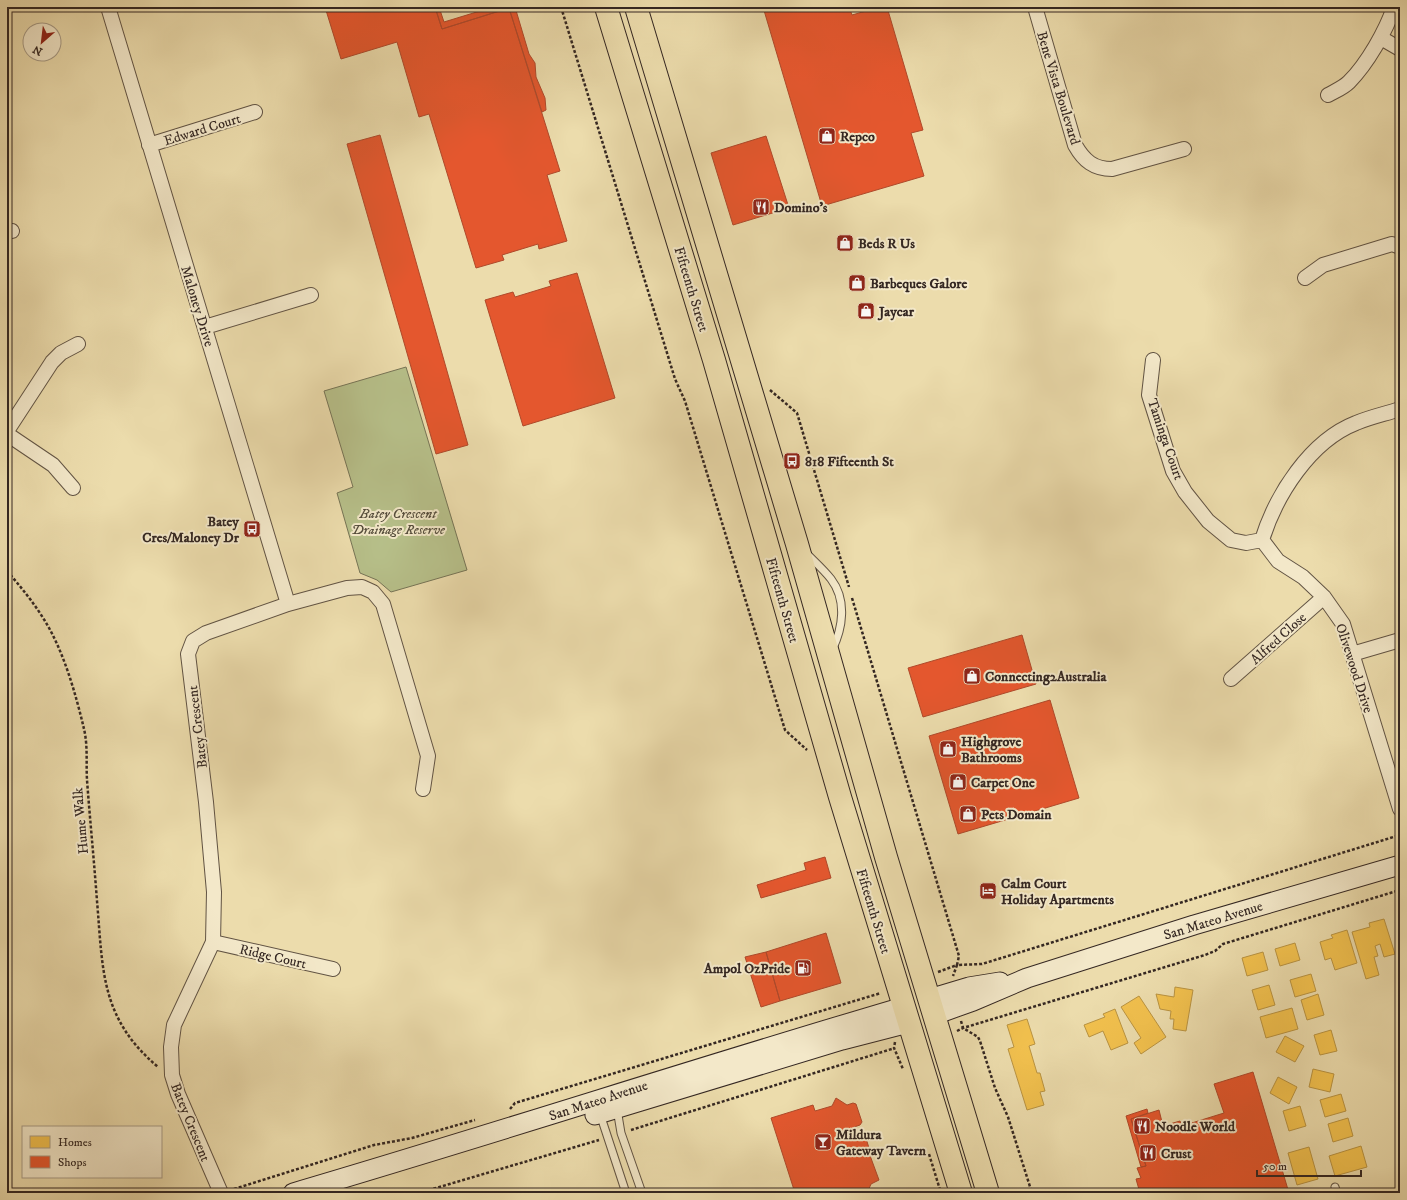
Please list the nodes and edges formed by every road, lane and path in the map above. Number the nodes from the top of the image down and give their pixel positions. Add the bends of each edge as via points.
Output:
1 (108, 7) edge
2 (561, 7) edge
3 (606, 7) edge
4 (636, 7) edge
5 (1035, 7) edge
6 (1394, 7) edge
7 (1400, 10) edge
8 (1387, 25) junction
9 (1381, 38) junction
10 (1400, 49) edge
11 (1328, 95) dead end
12 (255, 112) dead end
13 (149, 145) junction
14 (1184, 149) dead end
15 (700, 217) junction
16 (673, 225) junction
17 (1400, 247) edge
18 (1305, 278) dead end
19 (311, 295) dead end
20 (205, 327) junction
21 (78, 344) dead end
22 (1153, 360) dead end
23 (768, 389) dead end
24 (1400, 409) edge
25 (7, 431) edge
26 (7, 434) edge
27 (73, 488) dead end
28 (1262, 540) junction
29 (7, 571) edge
30 (849, 589) dead end
31 (851, 597) dead end
32 (1324, 597) junction
33 (288, 604) junction
34 (1400, 640) edge
35 (1352, 654) junction
36 (1231, 679) dead end
37 (809, 752) dead end
38 (423, 789) dead end
39 (868, 790) junction
40 (840, 797) junction
41 (1400, 809) edge
42 (1400, 835) edge
43 (1400, 865) edge
44 (1400, 890) edge
45 (213, 942) junction
46 (333, 969) dead end
47 (932, 1007) junction
48 (897, 1017) junction
49 (916, 1044) junction
50 (894, 1048) junction
51 (161, 1064) dead end
52 (904, 1070) dead end
53 (503, 1111) dead end
54 (608, 1111) junction
55 (480, 1118) dead end
56 (621, 1133) junction
57 (608, 1138) junction
58 (928, 1152) dead end
59 (221, 1193) edge
60 (293, 1193) edge
61 (335, 1193) edge
62 (419, 1193) edge
63 (626, 1193) edge
64 (642, 1193) edge
65 (941, 1193) edge
66 (961, 1193) edge
67 (988, 1193) edge
68 (1032, 1193) edge

1 - 13 street, Maloney Drive
2 - 37 path via 785,730
3 - 16 highway, Fifteenth Street
4 - 15 highway, Fifteenth Street
5 - 14 street, Bene Vista Boulevard via 1076,145 1086,161 1102,169 1112,169
6 - 8 street
7 - 8 street
8 - 9 street
9 - 10 street
9 - 11 street via 1349,83
12 - 13 street, Edward Court
13 - 20 street, Maloney Drive
15 - 16 highway
15 - 39 highway, Fifteenth Street via 798,544
16 - 40 highway, Fifteenth Street via 745,464
17 - 18 street via 1392,244 1323,265
19 - 20 street
20 - 33 street, Maloney Drive
21 - 25 street via 61,353 52,362
22 - 28 street, Taminga Court via 1149,395 1173,471 1185,492 1208,521 1231,540 1246,543
23 - 30 path via 796,413
24 - 28 street via 1355,423 1320,446 1292,479 1267,525
26 - 27 street via 53,465
28 - 32 street, Olivewood Drive via 1278,561 1303,577
29 - 51 path, Hume Walk via 46,623 59,648 84,730 105,982 126,1033 161,1070
31 - 42 path via 959,956 957,965 982,964
32 - 35 street, Olivewood Drive via 1343,624
32 - 36 street, Alfred Close
33 - 38 street, Batey Crescent via 348,588 362,587 373,592 383,604 428,756
33 - 45 street, Batey Crescent via 206,633 193,641 188,654 207,809 214,892
34 - 35 street
35 - 41 street, Olivewood Drive
39 - 40 highway
39 - 47 highway, Fifteenth Street
40 - 48 highway, Fifteenth Street
43 - 47 street, San Mateo Avenue via 1194,925 1027,978 973,1002
44 - 68 path via 1223,944 1205,955 963,1028 980,1041
45 - 46 street, Ridge Court
45 - 59 street, Batey Crescent via 174,1025 171,1047 172,1075 178,1094
47 - 48 highway
47 - 67 highway, Fifteenth Street
48 - 49 highway, Fifteenth Street
48 - 50 path
48 - 53 path via 880,991 618,1070 515,1103 511,1109
48 - 54 street, San Mateo Avenue via 842,1040
48 - 60 street, San Mateo Avenue via 741,1055
49 - 50 path
49 - 66 highway, Fifteenth Street
50 - 52 path
50 - 56 path
54 - 56 lane
54 - 57 lane
54 - 61 street, San Mateo Avenue
55 - 59 path via 412,1138 374,1145
56 - 64 lane
57 - 62 path
57 - 63 lane
58 - 65 path

